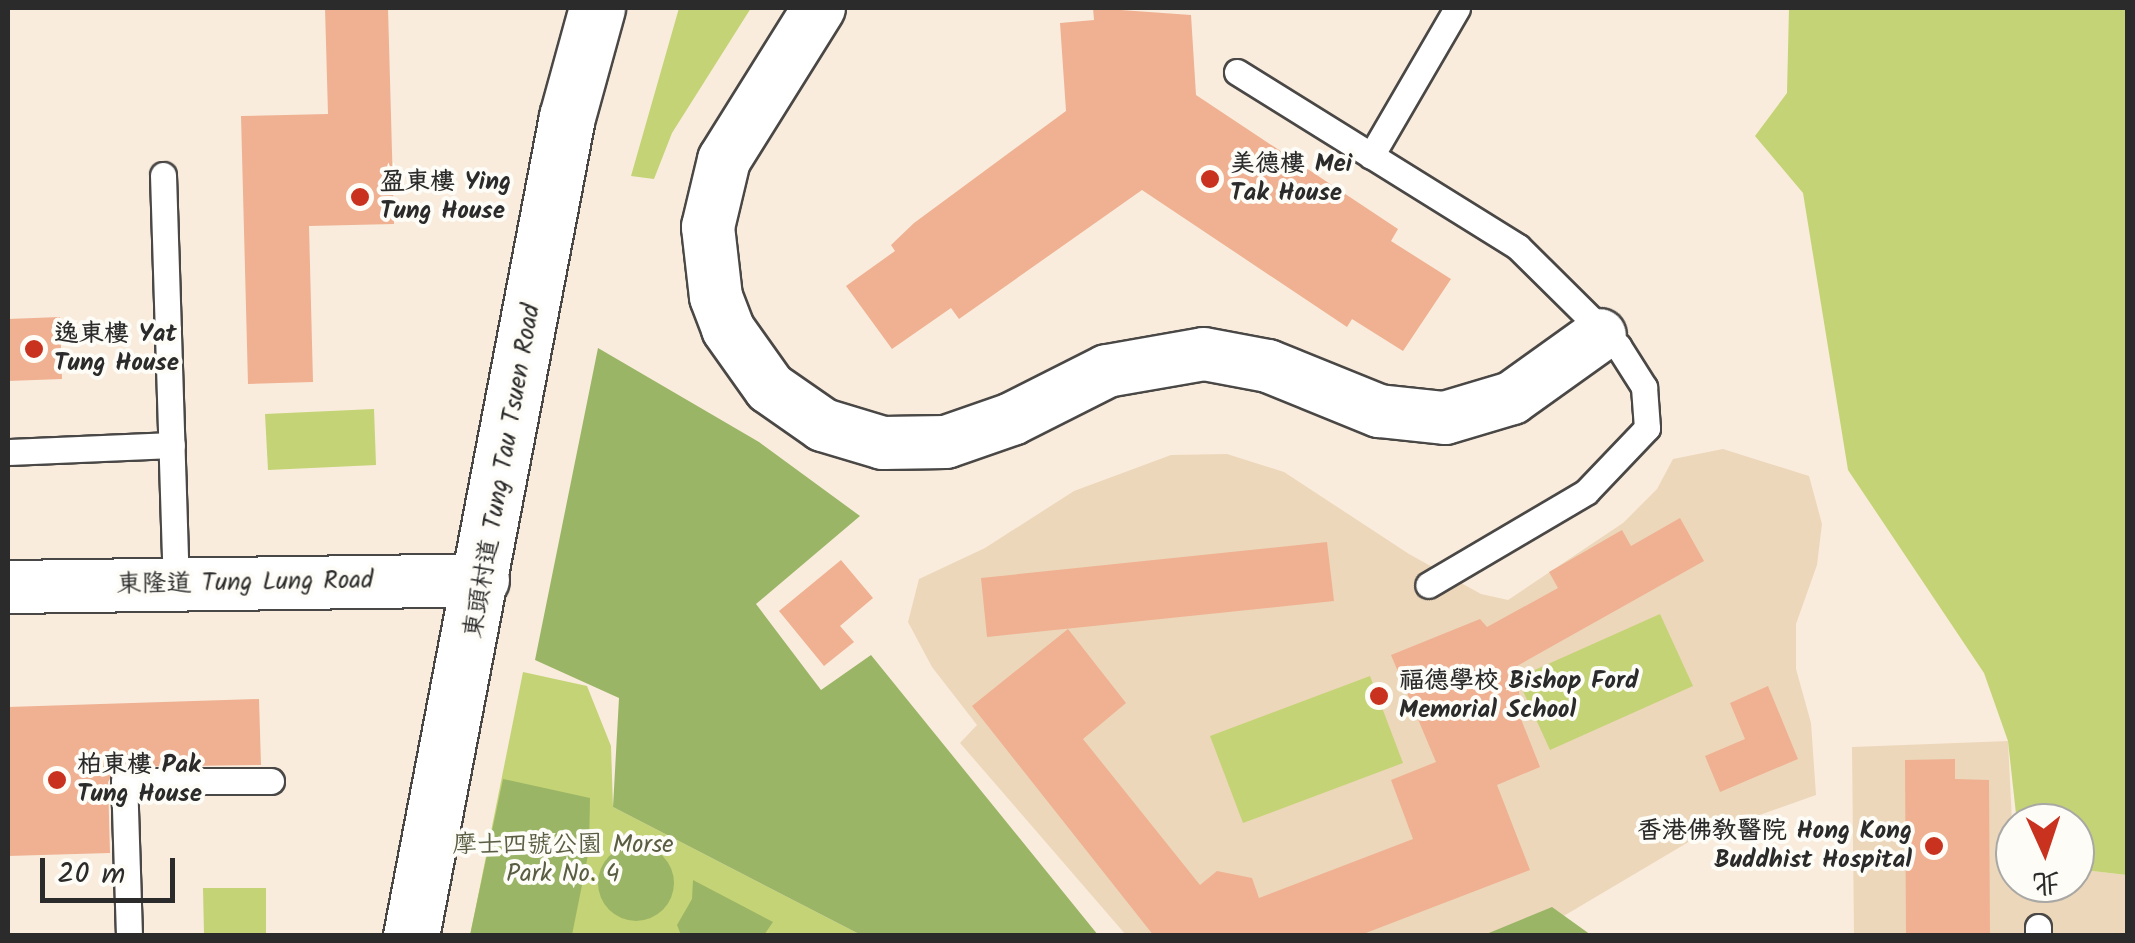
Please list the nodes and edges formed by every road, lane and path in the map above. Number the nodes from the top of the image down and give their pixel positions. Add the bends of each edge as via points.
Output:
1 (596, 8) edge
2 (819, 8) edge
3 (1457, 8) edge
4 (1238, 72) dead end
5 (1371, 156) junction
6 (163, 174) dead end
7 (1600, 335) junction
8 (172, 444) junction
9 (8, 452) edge
10 (483, 580) junction
11 (176, 583) junction
12 (1428, 585) dead end
13 (8, 587) edge
14 (270, 780) dead end
15 (129, 936) edge
16 (411, 936) edge

1 - 10 main road, 東頭村道 Tung Tau Tsuen Road via 567,117
2 - 7 street via 724,160 708,227 709,263 728,329 770,388 823,425 884,442 946,442 996,426 1108,370 1204,354 1268,366 1379,411 1446,418 1512,398
3 - 5 lane
4 - 5 lane
5 - 7 lane via 1518,248
6 - 8 lane
7 - 12 lane via 1618,346 1644,387 1647,428 1586,492
8 - 9 lane
8 - 11 lane
10 - 11 street, 東隆道 Tung Lung Road
10 - 16 main road, 東頭村道 Tung Tau Tsuen Road
11 - 13 street, 東隆道 Tung Lung Road
14 - 15 lane via 124,782

